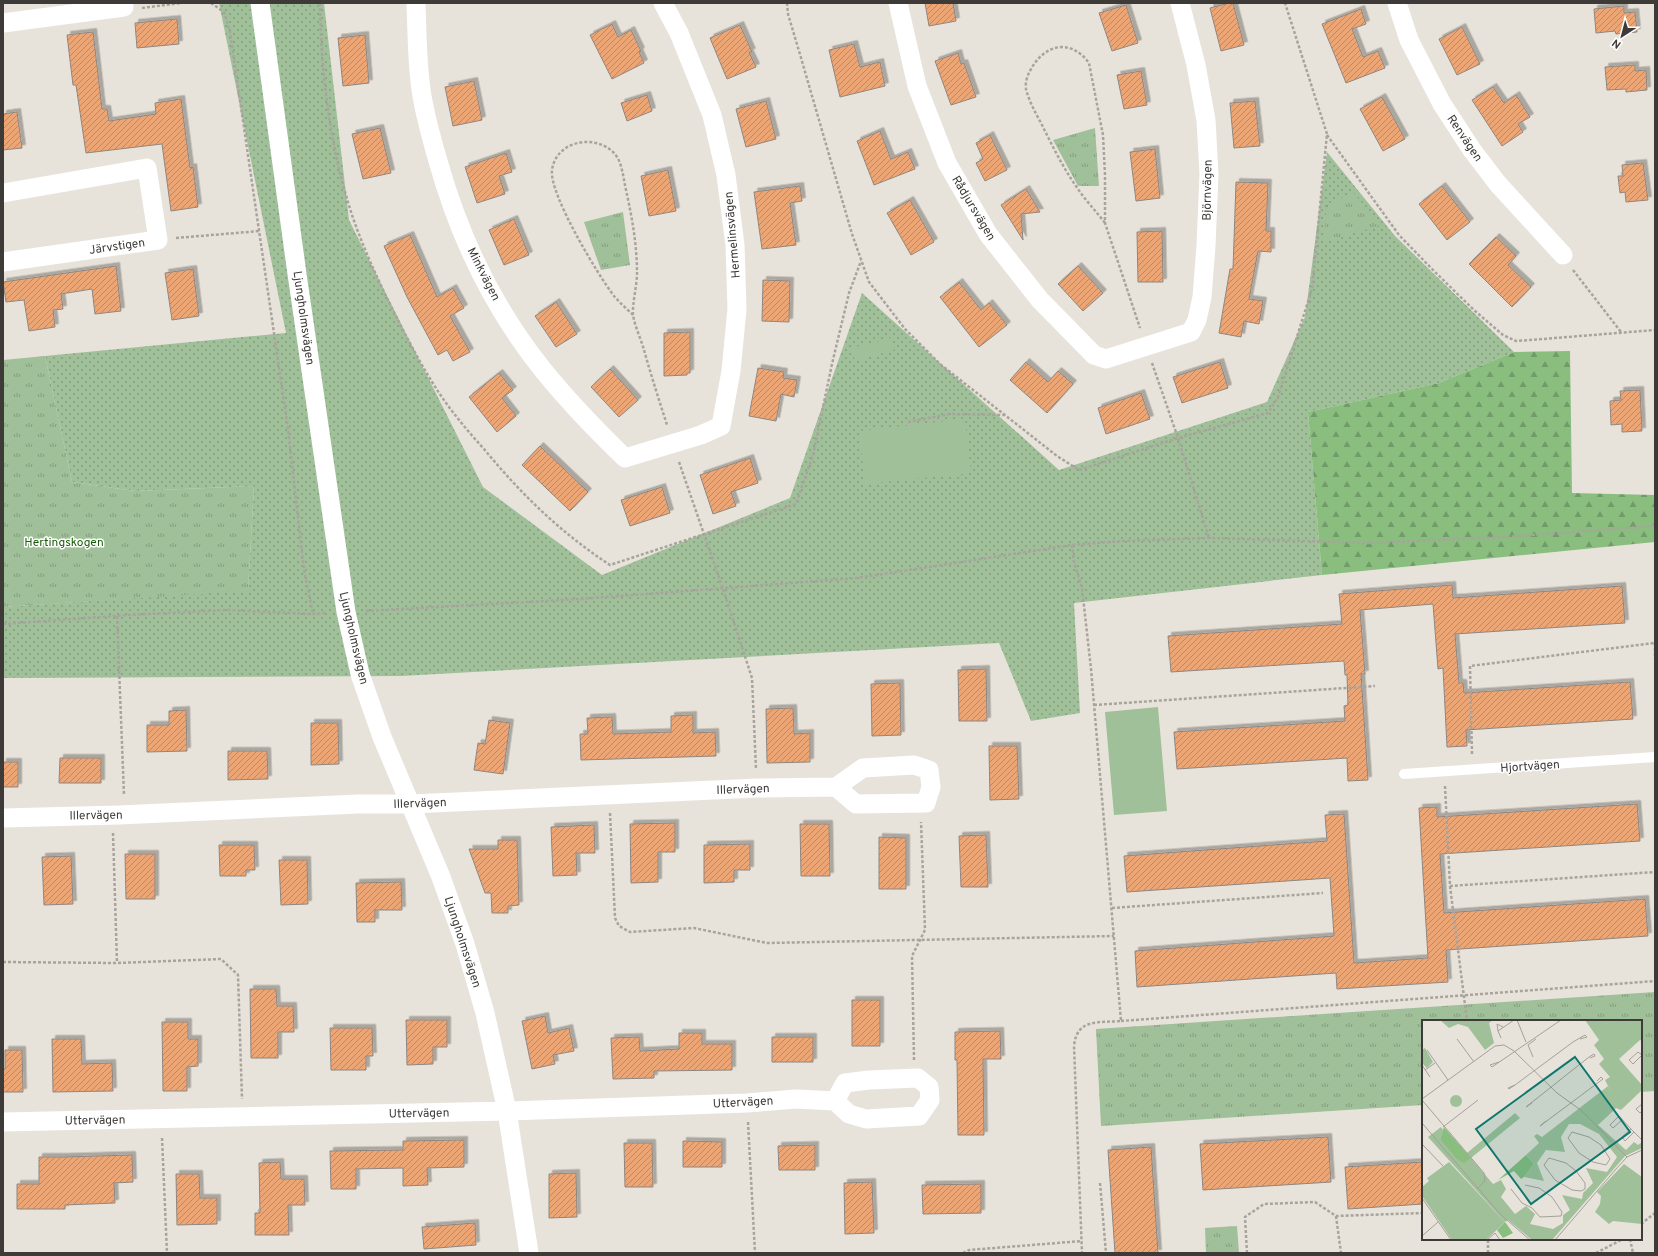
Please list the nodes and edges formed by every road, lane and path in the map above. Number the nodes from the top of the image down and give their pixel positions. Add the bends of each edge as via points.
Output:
1 (181, 3) edge
2 (211, 3) edge
3 (260, 3) edge
4 (416, 3) edge
5 (663, 3) edge
6 (787, 3) edge
7 (898, 3) edge
8 (1180, 3) edge
9 (1285, 3) edge
10 (1397, 3) edge
11 (123, 5) edge
12 (3, 23) edge
13 (1327, 134) junction
14 (3, 193) edge
15 (1105, 223) junction
16 (260, 231) junction
17 (158, 240) junction
18 (1563, 255) joint
19 (3, 262) edge
20 (633, 315) junction
21 (1655, 330) edge
22 (1621, 332) junction
23 (1147, 347) junction
24 (1005, 415) junction
25 (908, 422) dead end
26 (1178, 438) junction
27 (672, 445) junction
28 (1655, 526) edge
29 (1209, 538) junction
30 (1072, 545) junction
31 (723, 589) junction
32 (346, 612) junction
33 (313, 614) junction
34 (117, 616) junction
35 (3, 624) edge
36 (1654, 643) edge
37 (1655, 659) edge
38 (1375, 686) dead end
39 (1094, 705) junction
40 (1655, 757) edge
41 (1473, 770) junction
42 (1444, 771) junction
43 (1404, 774) dead end
44 (836, 787) junction
45 (757, 788) junction
46 (609, 794) junction
47 (920, 803) junction
48 (410, 804) junction
49 (118, 815) junction
50 (3, 818) edge
51 (1655, 872) edge
52 (1450, 886) junction
53 (1323, 893) dead end
54 (1112, 908) junction
55 (1114, 936) junction
56 (919, 941) junction
57 (3, 962) edge
58 (116, 963) junction
59 (1655, 981) edge
60 (1464, 995) junction
61 (1467, 1020) edge
62 (1121, 1021) junction
63 (915, 1078) junction
64 (834, 1101) junction
65 (747, 1103) junction
66 (507, 1111) junction
67 (243, 1117) junction
68 (161, 1119) junction
69 (3, 1122) edge
70 (1100, 1183) dead end
71 (1422, 1213) edge
72 (1655, 1213) edge
73 (1336, 1216) junction
74 (1642, 1223) edge
75 (1488, 1240) edge
76 (1620, 1240) edge
77 (1630, 1240) edge
78 (1082, 1241) junction
79 (988, 1248) junction
80 (167, 1253) edge
81 (529, 1253) edge
82 (754, 1253) edge
83 (963, 1253) edge
84 (988, 1253) edge
85 (1082, 1253) edge
86 (1106, 1253) edge
87 (1247, 1253) edge
88 (1341, 1253) edge
89 (1488, 1253) edge
90 (1596, 1253) edge
91 (1633, 1253) edge

1 - 11 path via 131,10
2 - 16 path via 224,12 230,32
3 - 32 street, Ljungholmsvägen
4 - 27 street, Minkvägen via 420,82 433,145 447,193 479,270 511,326 542,370 590,424 625,458
5 - 27 street, Hermelinsvägen via 679,33 712,115 726,175 735,245 737,309 731,371 721,426 701,436
6 - 24 path via 852,234 869,282 922,347
7 - 23 street, Rådjursvägen via 917,86 947,163 988,234 1040,300 1094,355 1106,359
8 - 23 street, Björnvägen via 1196,65 1206,120 1209,174 1202,297 1197,320 1191,332
9 - 13 path
10 - 18 street, Renvägen via 1409,40 1442,104 1468,144 1498,184
11 - 12 street
13 - 22 path via 1399,235 1475,311 1503,335 1516,340 1530,340
13 - 26 path via 1312,289 1278,397 1268,413
14 - 17 street, Järvstigen via 147,168
15 - 15 path via 1106,175 1103,135 1090,63 1076,50 1063,47 1052,49 1042,54 1033,65 1028,74 1026,87 1053,148 1078,189
15 - 23 path
16 - 17 path
16 - 33 path via 288,430 304,570
17 - 19 street, Järvstigen
18 - 22 path
20 - 20 path via 614,296 597,270 579,241 554,188 552,170 556,157 563,149 573,144 603,146 615,154 621,167 631,209 636,253
20 - 27 path
21 - 22 path
23 - 26 path
24 - 25 path via 950,414
24 - 26 path via 1079,470
26 - 29 path
27 - 31 path
28 - 29 path via 1504,537 1370,542
29 - 30 path
30 - 31 path via 857,578
30 - 39 path via 1082,588
31 - 32 path
31 - 45 path via 752,678
32 - 33 path
32 - 48 street, Ljungholmsvägen via 360,674 382,737
33 - 34 path via 226,610
34 - 35 path
34 - 49 path via 125,805
36 - 37 path
36 - 41 path via 1470,666
38 - 39 path
39 - 54 path
40 - 41 lane, Hjortvägen
41 - 42 lane, Hjortvägen
42 - 43 lane, Hjortvägen
42 - 52 path
44 - 45 street, Illervägen
44 - 47 street via 856,804
44 - 47 street via 863,768 914,764 929,770 931,787 926,803
45 - 46 street, Illervägen
46 - 48 street, Illervägen
46 - 56 path via 614,912 617,922 626,930 634,932 694,928 767,943
47 - 56 path via 924,930
48 - 49 street, Illervägen
48 - 66 street, Ljungholmsvägen via 466,944 485,1013
49 - 50 street, Illervägen
49 - 58 path via 112,827
51 - 52 path
52 - 60 path
53 - 54 path
54 - 55 path
55 - 56 path
55 - 62 path
56 - 63 path via 912,956
57 - 58 path
58 - 67 path via 221,959 238,975
59 - 60 path
60 - 61 path
60 - 62 path
62 - 78 path via 1087,1024 1075,1035
63 - 64 street via 845,1083
63 - 64 street via 929,1087 930,1100 919,1116 866,1119 849,1114
64 - 65 street, Uttervägen via 796,1099
65 - 66 street, Uttervägen
65 - 82 path
66 - 67 street, Uttervägen
66 - 81 street, Ljungholmsvägen
67 - 68 street, Uttervägen
68 - 69 street, Uttervägen
68 - 80 path
70 - 86 path
71 - 73 path
72 - 74 path
73 - 87 path via 1315,1202 1264,1204 1245,1217
73 - 88 path
75 - 89 path
76 - 90 path
77 - 91 path
78 - 79 path
78 - 85 path
79 - 83 path
79 - 84 path

